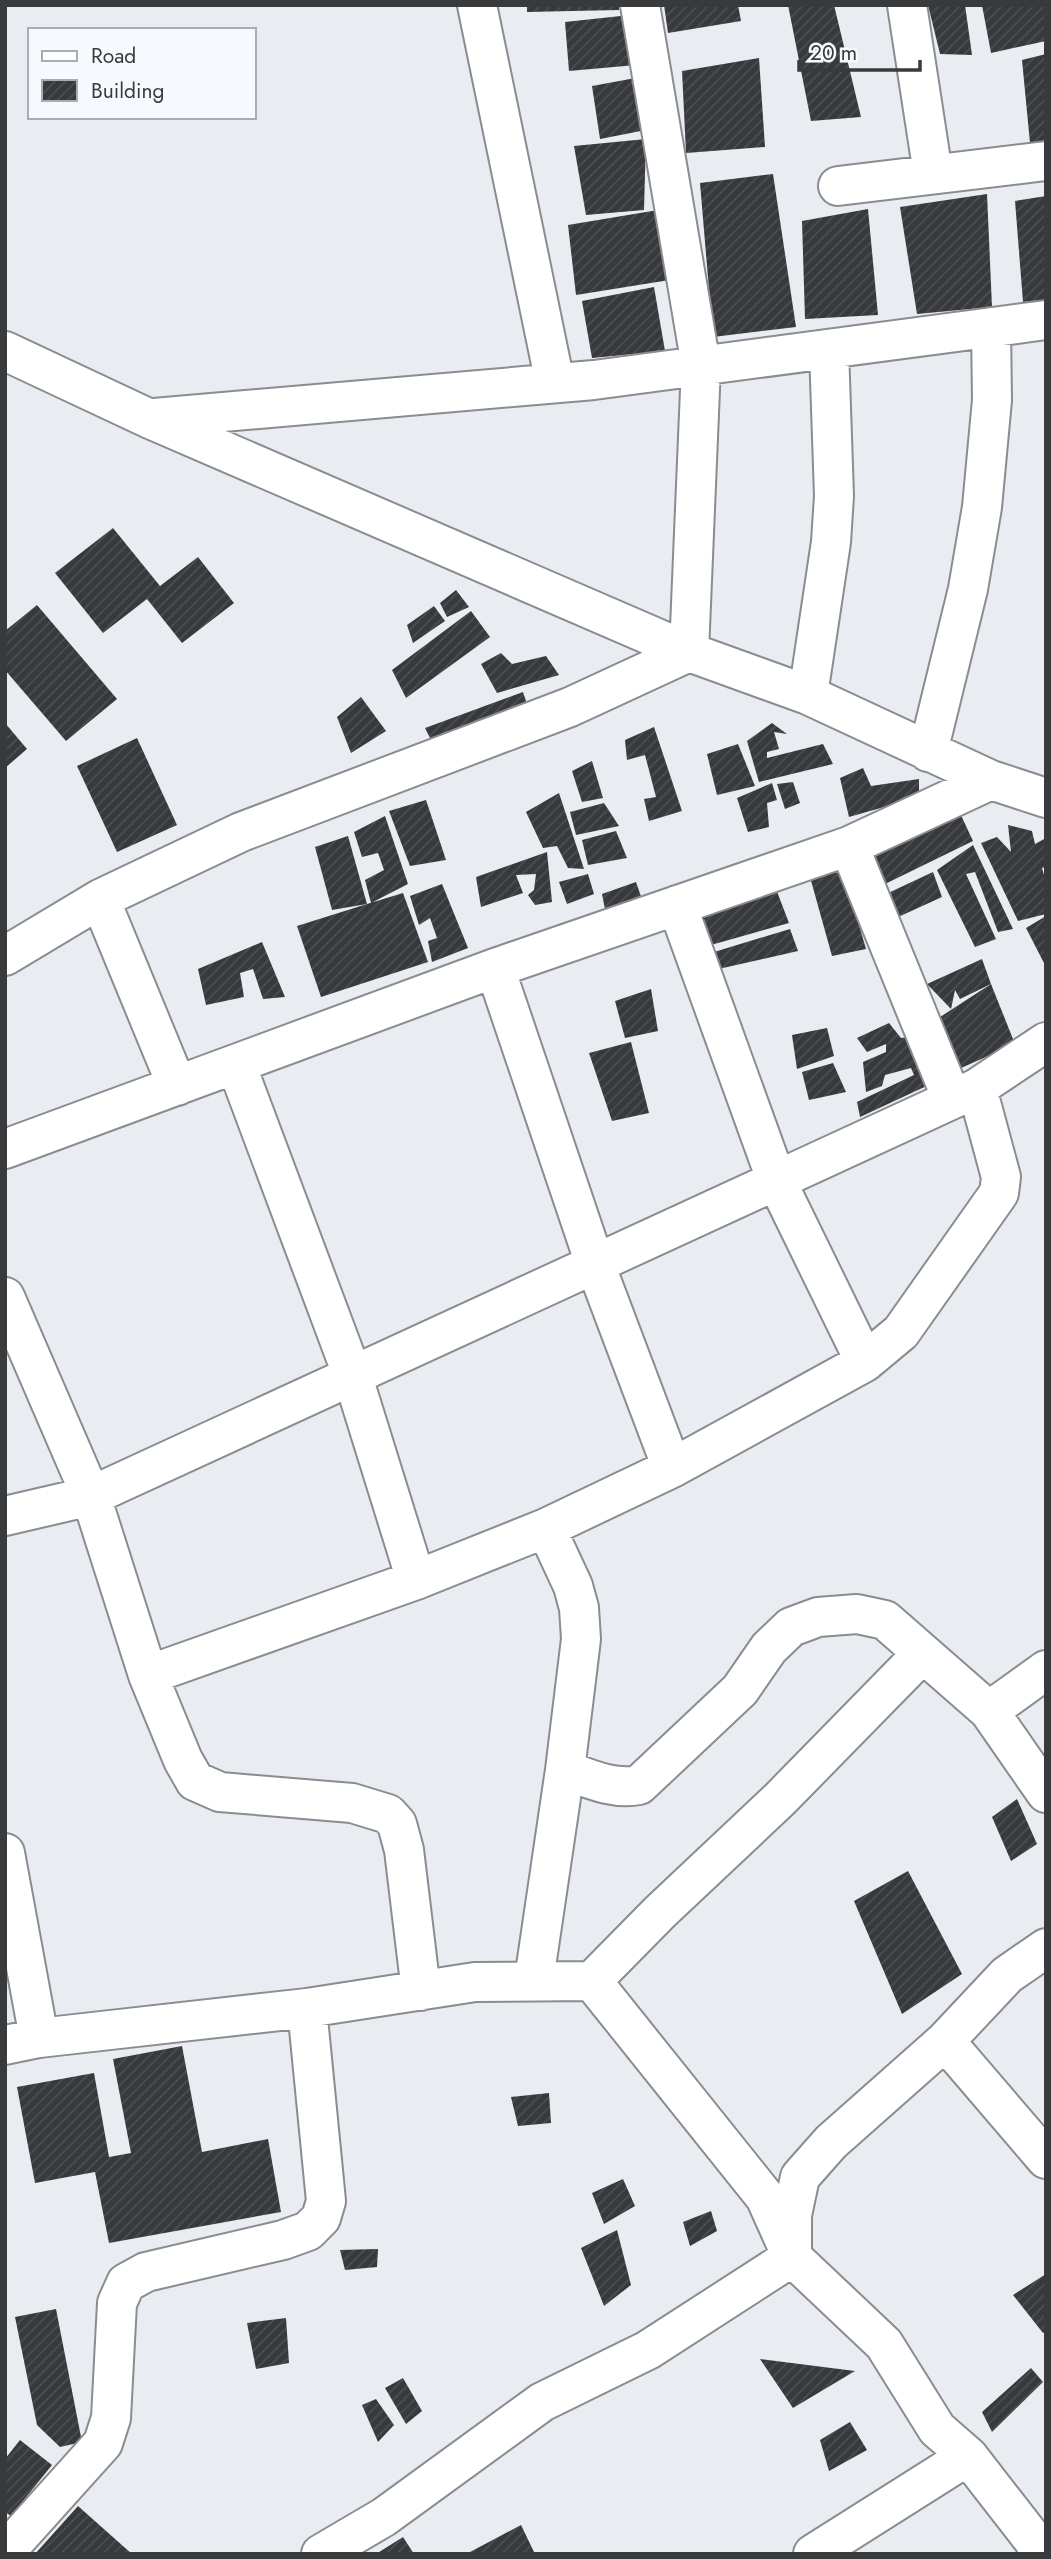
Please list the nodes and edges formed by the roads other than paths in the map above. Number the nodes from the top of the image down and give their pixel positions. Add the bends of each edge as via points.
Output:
1 (477, 5) edge
2 (639, 5) edge
3 (907, 5) edge
4 (1046, 161) edge
5 (933, 174) junction
6 (838, 186) dead end
7 (1046, 320) edge
8 (991, 327) junction
9 (829, 349) junction
10 (5, 351) edge
11 (701, 366) junction
12 (555, 383) junction
13 (150, 419) junction
14 (689, 652) junction
15 (808, 695) junction
16 (928, 752) junction
17 (991, 780) junction
18 (1046, 798) edge
19 (849, 846) junction
20 (100, 899) junction
21 (677, 905) junction
22 (5, 956) edge
23 (495, 968) junction
24 (1041, 1055) edge
25 (236, 1064) junction
26 (177, 1086) junction
27 (964, 1094) junction
28 (5, 1149) edge
29 (777, 1182) junction
30 (595, 1264) junction
31 (5, 1297) edge
32 (865, 1362) junction
33 (352, 1374) junction
34 (672, 1468) junction
35 (91, 1496) junction
36 (5, 1516) edge
37 (546, 1528) junction
38 (416, 1580) junction
39 (922, 1654) junction
40 (1046, 1670) edge
41 (148, 1675) junction
42 (989, 1712) junction
43 (565, 1770) junction
44 (1046, 1793) edge
45 (5, 1853) edge
46 (1046, 1948) edge
47 (534, 1980) junction
48 (592, 1981) junction
49 (421, 1991) junction
50 (307, 2008) junction
51 (945, 2041) junction
52 (22, 2042) edge
53 (1046, 2159) edge
54 (792, 2257) junction
55 (968, 2456) junction
56 (5, 2552) edge
57 (321, 2554) edge
58 (813, 2554) edge
59 (1041, 2554) edge

1 - 12 street
2 - 11 street
3 - 5 street
4 - 5 street
5 - 6 street
7 - 8 street
8 - 9 street
8 - 16 street via 992,400 982,507 968,589
9 - 11 street
9 - 15 street via 834,496
10 - 13 street
11 - 12 street
11 - 14 street
12 - 13 street
13 - 14 street
14 - 15 street
14 - 20 street via 570,707 242,832
15 - 16 street
16 - 17 street
17 - 18 street
17 - 19 street
19 - 21 street
19 - 27 street
20 - 22 street
20 - 26 street
21 - 23 street
21 - 29 street
23 - 25 street
23 - 30 street
24 - 27 street
25 - 26 street
25 - 33 street
26 - 28 street
27 - 29 street
27 - 32 street via 1001,1177 999,1193 901,1332
29 - 30 street
29 - 32 street
30 - 33 street
30 - 34 street
31 - 35 street
32 - 34 street
33 - 35 street
33 - 38 street
34 - 37 street
35 - 36 street
35 - 41 street
37 - 38 street
37 - 43 street via 579,1608 581,1639
38 - 41 street
39 - 42 street
39 - 43 street via 885,1620 857,1614 818,1617 791,1627 769,1648 740,1690 639,1785 609,1785
39 - 48 street
40 - 42 street
41 - 49 street via 195,1781 220,1792 352,1803 387,1814 397,1824
42 - 44 street
43 - 47 street
45 - 52 street
46 - 51 street via 1007,1975
47 - 48 street
47 - 49 street via 475,1982
48 - 54 street via 765,2197
49 - 50 street
50 - 52 street
50 - 56 street via 326,2201 321,2218 308,2231 283,2240 146,2272 126,2283 117,2303 111,2418 103,2443
51 - 53 street
51 - 54 street via 831,2142 800,2177 792,2215
54 - 55 street via 884,2344 937,2429
54 - 57 street via 648,2350 542,2402 384,2517
55 - 58 street
55 - 59 street

